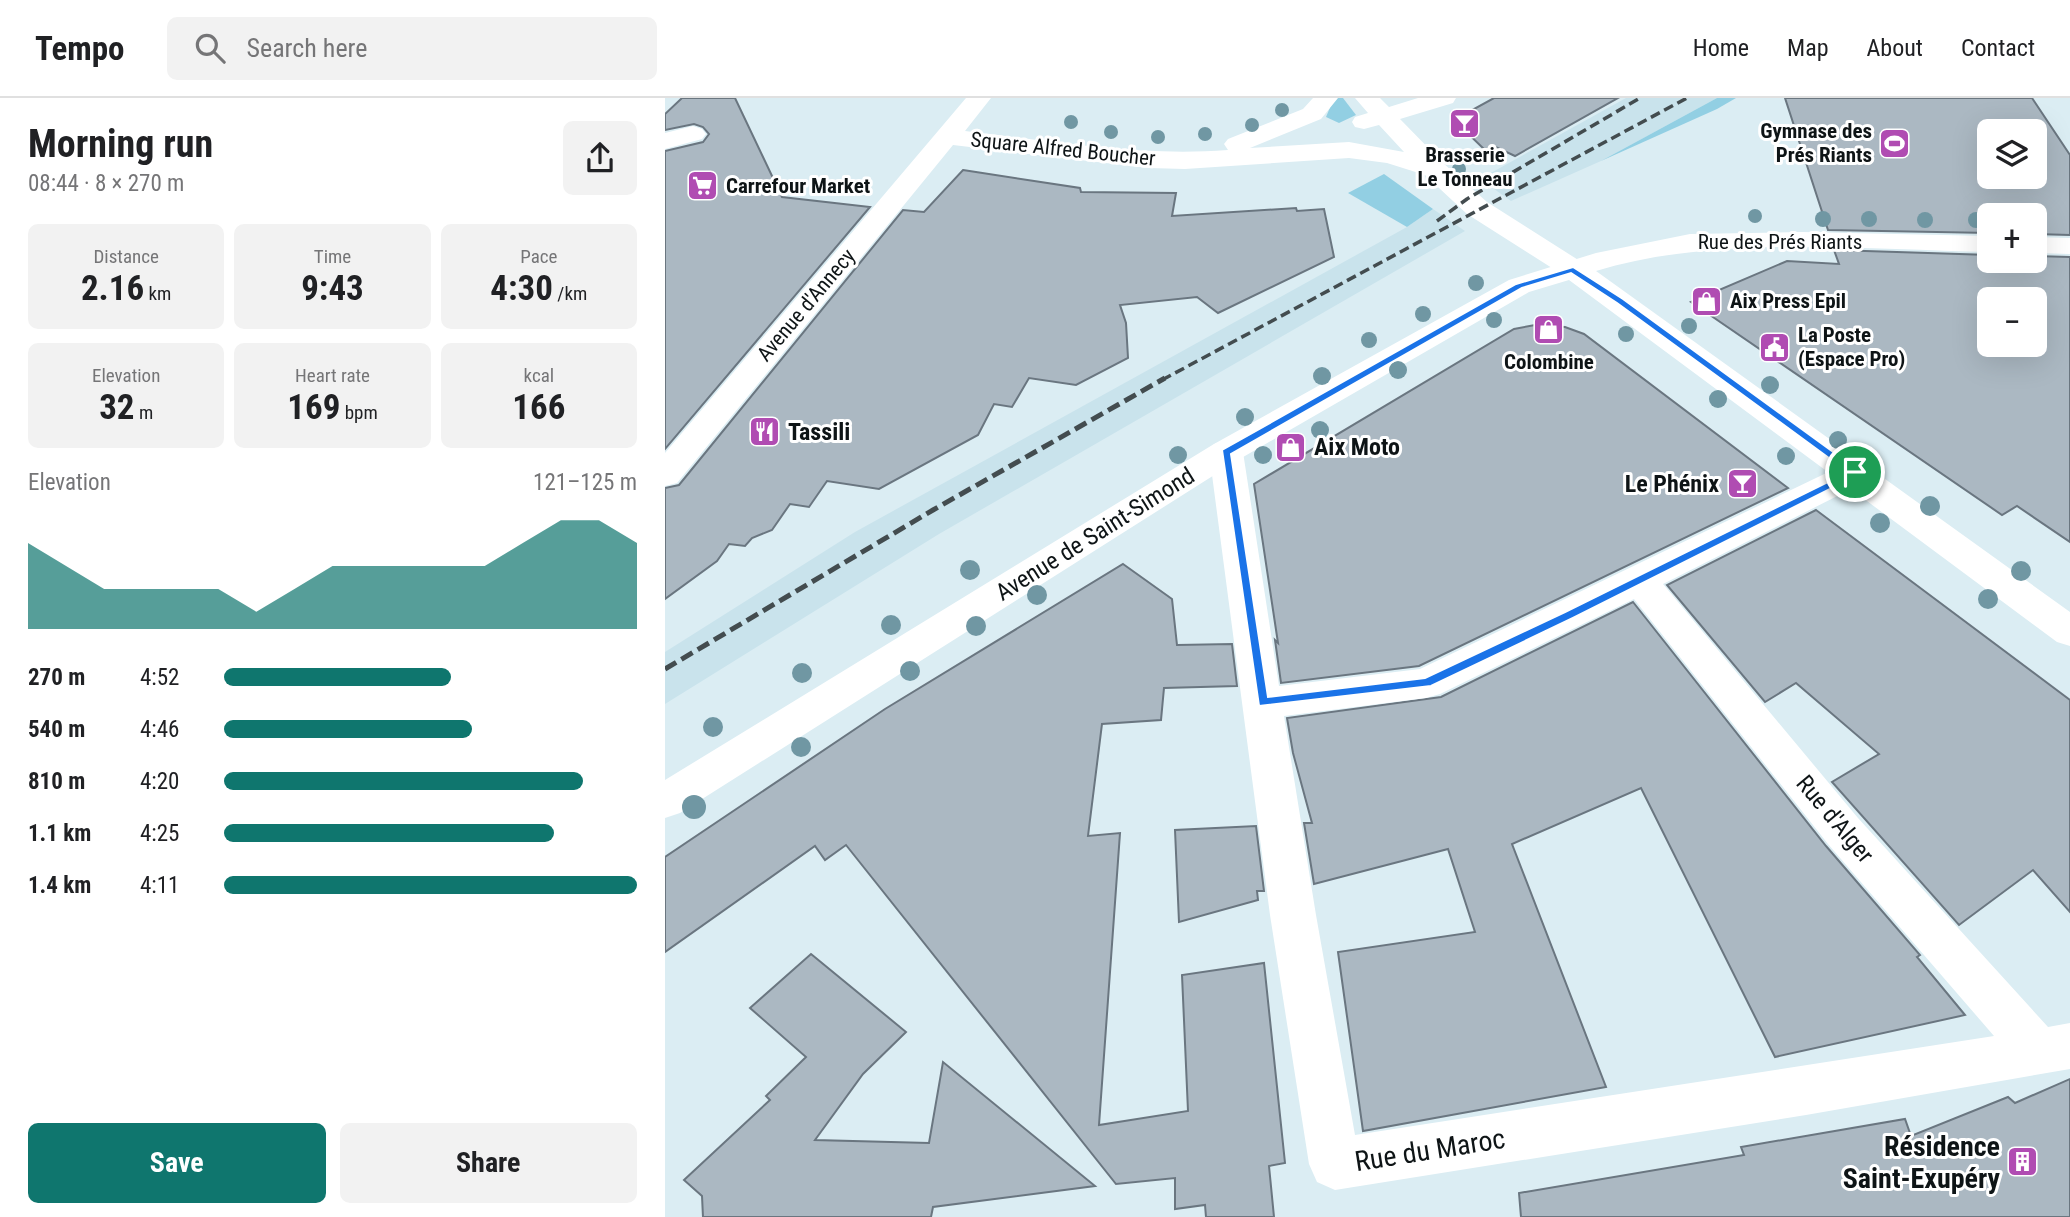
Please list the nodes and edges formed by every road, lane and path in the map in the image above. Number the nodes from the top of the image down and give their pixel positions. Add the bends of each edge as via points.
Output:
1 (979, 98) edge
2 (1326, 98) edge
3 (1444, 98) edge
4 (1378, 103) edge
5 (693, 134) dead end
6 (948, 137) junction
7 (665, 141) edge
8 (1276, 153) junction
9 (1185, 161) junction
10 (1434, 169) junction
11 (1977, 244) edge
12 (2047, 245) edge
13 (2070, 246) edge
14 (1573, 270) junction
15 (1226, 452) junction
16 (1855, 472) junction
17 (665, 475) edge
18 (1639, 580) junction
19 (2070, 632) edge
20 (1263, 703) junction
21 (665, 801) edge
22 (2054, 1049) edge

1 - 6 street, Square Alfred Boucher
2 - 9 street, Square Alfred Boucher via 1312,114
3 - 4 street, Square Alfred Boucher
4 - 8 street, Square Alfred Boucher via 1345,127
4 - 10 street
5 - 7 street
6 - 9 street, Square Alfred Boucher
6 - 17 street, Avenue d'Annecy
8 - 9 street, Square Alfred Boucher
8 - 10 street, Square Alfred Boucher via 1349,150
10 - 14 street via 1477,208
11 - 14 street, Rue des Prés Riants via 1690,242
12 - 13 street
14 - 15 street, Avenue de Saint-Simond via 1519,286
14 - 16 street
15 - 20 street, Rue du Maroc
15 - 21 street, Avenue de Saint-Simond
16 - 18 street
16 - 19 street
18 - 20 street via 1426,683
18 - 22 street, Rue d'Alger via 1843,831
20 - 22 street, Rue du Maroc via 1335,1164

